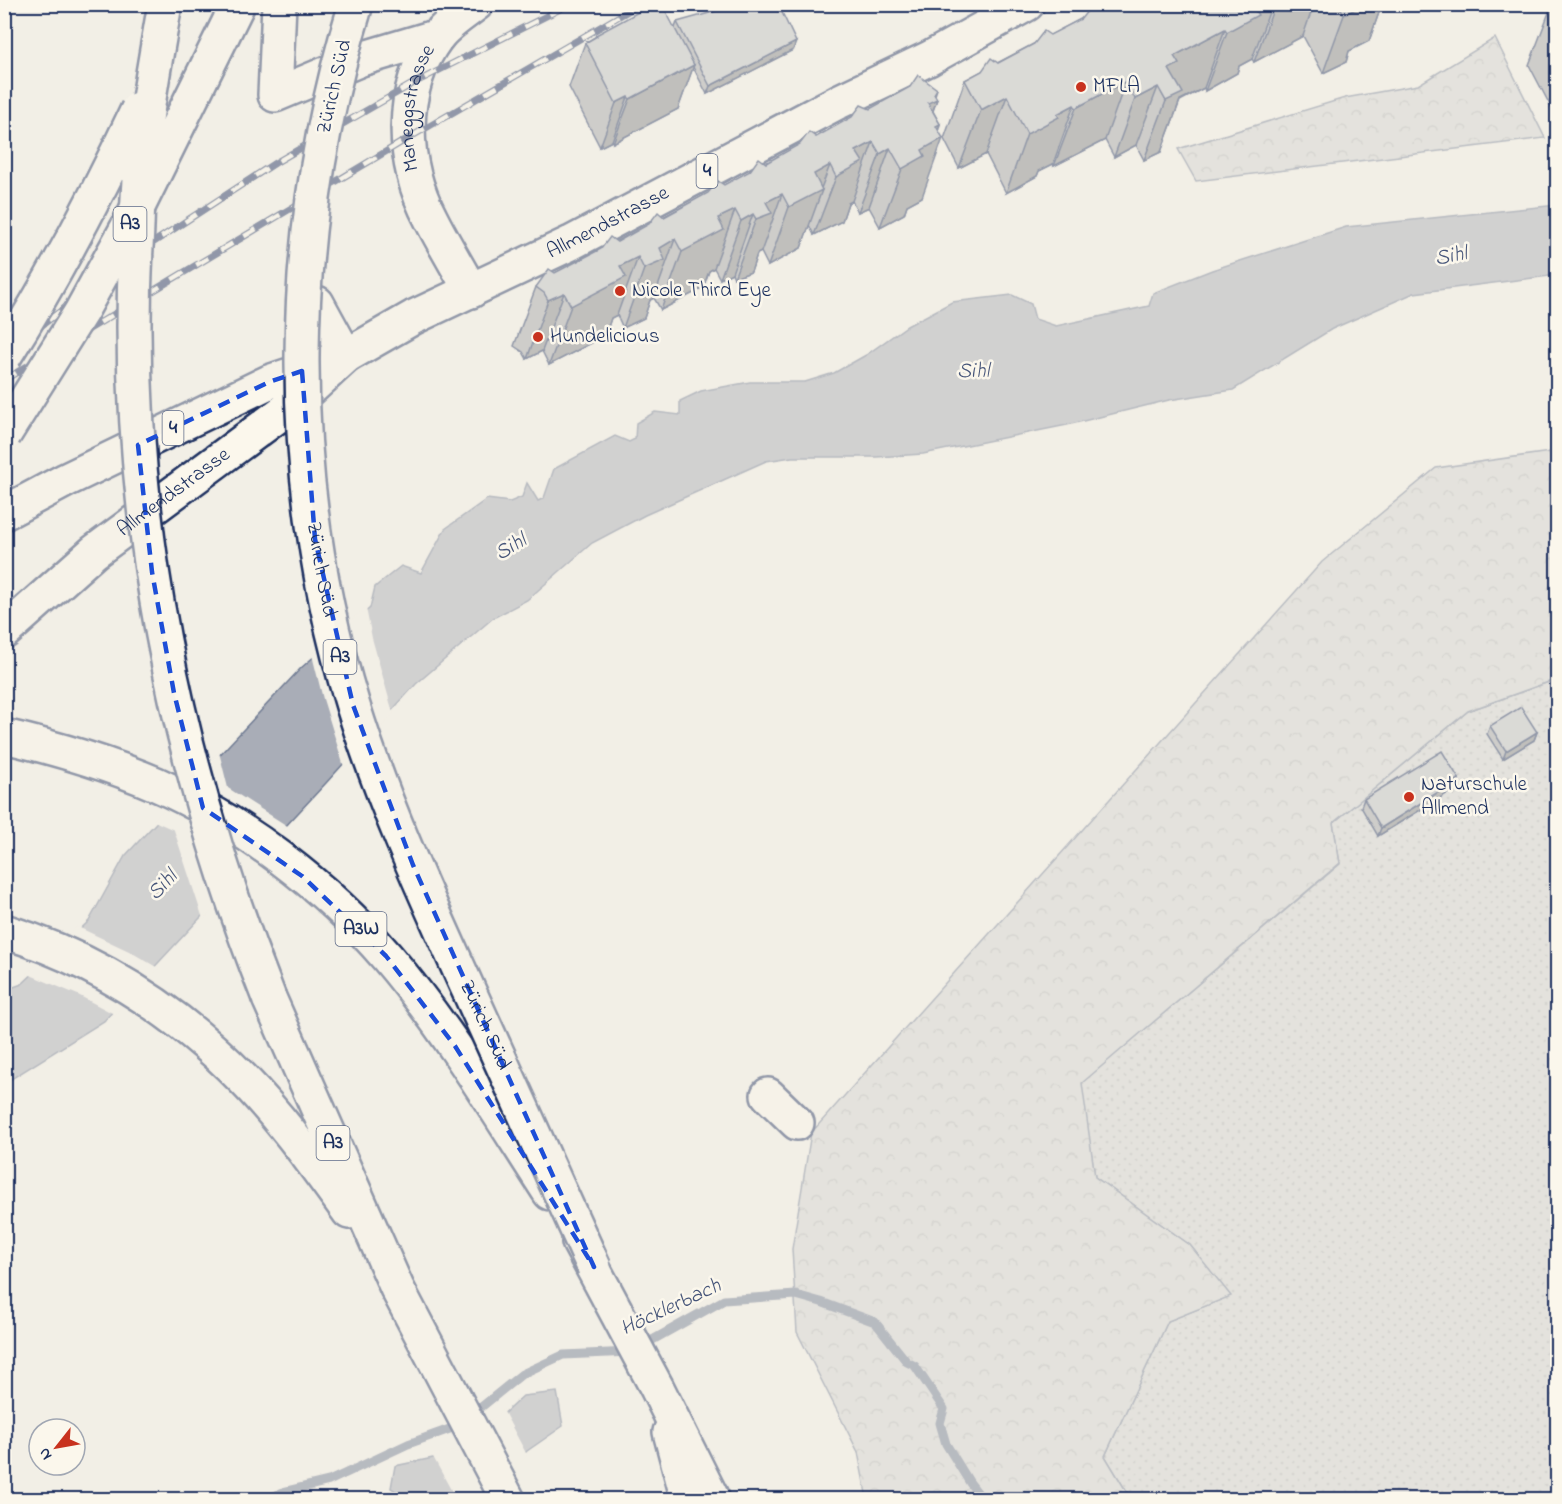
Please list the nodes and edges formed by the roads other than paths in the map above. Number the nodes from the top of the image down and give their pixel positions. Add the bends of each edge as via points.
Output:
1 (165, 4) edge
2 (187, 4) edge
3 (238, 4) edge
4 (279, 4) edge
5 (356, 4) edge
6 (476, 4) edge
7 (1027, 4) edge
8 (438, 36) junction
9 (471, 291) junction
10 (317, 303) dead end
11 (346, 356) junction
12 (4, 357) edge
13 (4, 435) edge
14 (4, 513) edge
15 (4, 632) edge
16 (4, 736) edge
17 (4, 931) edge
18 (768, 1095) dead end
19 (797, 1123) dead end
20 (594, 1268) junction
21 (397, 1288) junction
22 (657, 1388) junction
23 (486, 1459) junction
24 (508, 1500) edge
25 (514, 1500) edge
26 (688, 1500) edge
27 (713, 1500) edge

1 - 21 main road, A3, bridge via 140,162 134,327 141,483 163,636 201,803 246,940
2 - 12 main road, bridge via 116,156
3 - 13 main road, A3, bridge via 130,224 81,312
4 - 8 main road via 275,95 361,60
5 - 20 main road, Zürich Süd / A3, bridge via 328,109 313,194 304,281 305,453 317,549 353,705 381,785 413,865
6 - 8 main road, Maneggstrasse
7 - 9 main road, Allmendstrasse / 4 via 930,58
8 - 9 main road, Maneggstrasse via 414,83 407,139 410,162 427,210
9 - 11 main road, Allmendstrasse / 4 via 414,317
10 - 11 main road
11 - 14 main road, Allmendstrasse / 4 via 269,382
11 - 15 main road, Allmendstrasse / 4 via 295,403 94,552
16 - 20 main road, A3W, bridge via 82,757 186,799 242,832 333,903 386,956 436,1020
17 - 21 main road, A3 via 102,972 165,1009 188,1028 244,1080 277,1118 356,1222
18 - 19 main road
20 - 22 main road, A3
21 - 23 main road, A3
22 - 26 main road
22 - 27 main road, A3
23 - 24 main road, A3
23 - 25 main road

